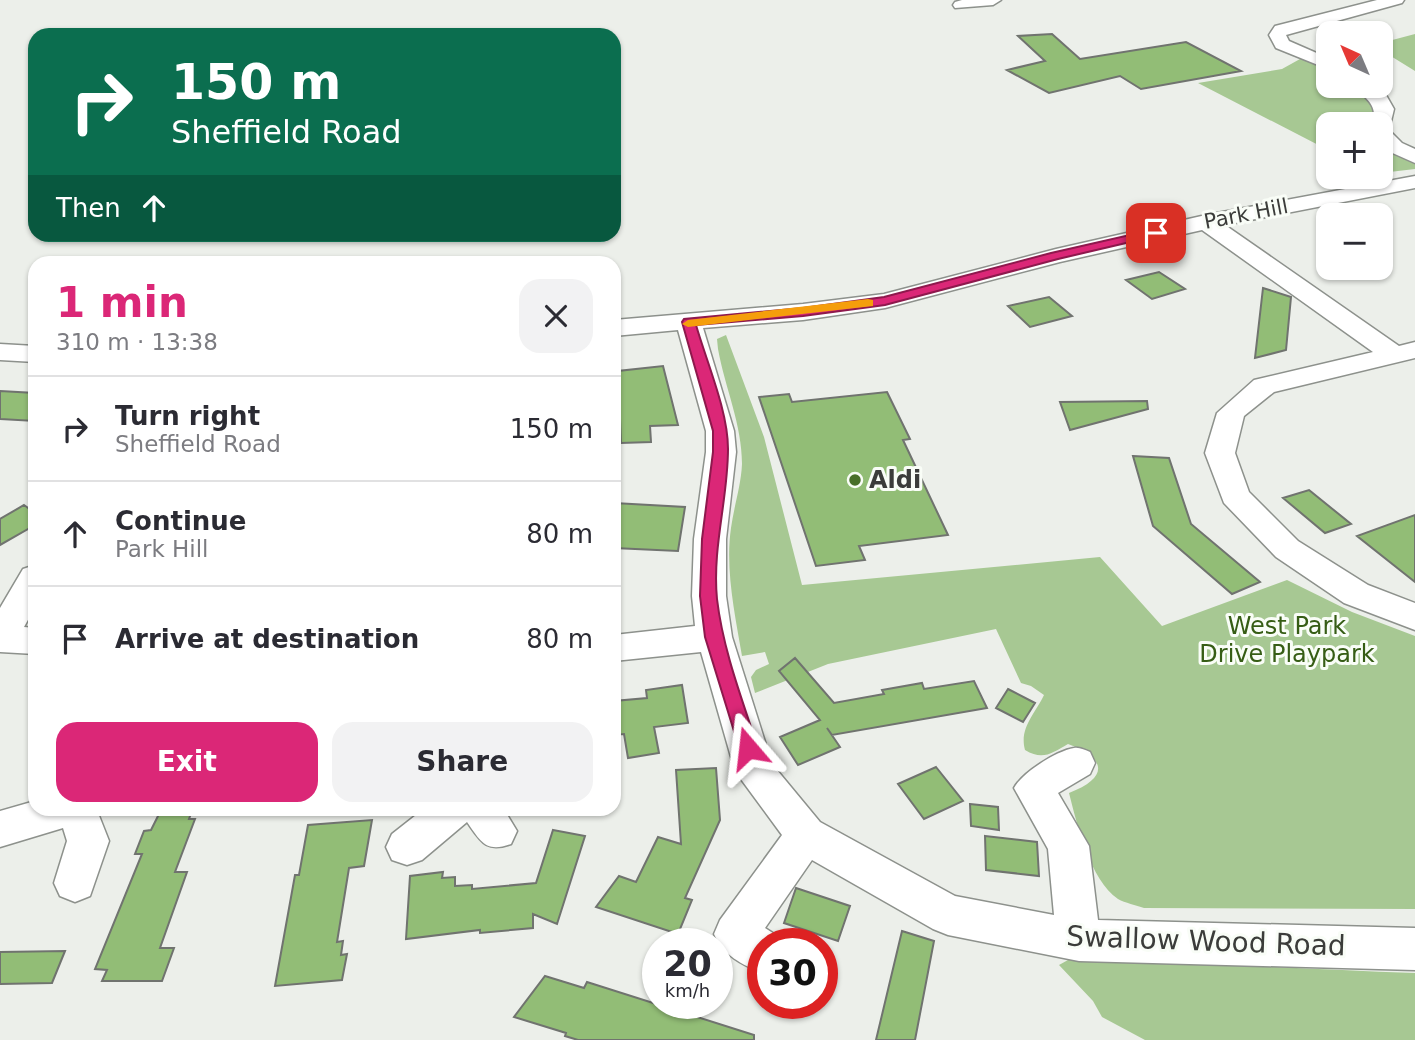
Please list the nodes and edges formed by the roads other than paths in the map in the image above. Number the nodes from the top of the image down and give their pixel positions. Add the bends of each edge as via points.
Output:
1 (993, 0) edge
2 (1396, 0) edge
3 (961, 5) dead end
4 (1316, 59) edge
5 (1393, 145) edge
6 (1415, 157) edge
7 (1415, 182) edge
8 (1206, 222) junction
9 (688, 322) junction
10 (621, 327) edge
11 (0, 352) edge
12 (1405, 352) edge
13 (28, 354) edge
14 (28, 589) edge
15 (1415, 617) edge
16 (714, 637) junction
17 (0, 638) edge
18 (28, 640) edge
19 (621, 647) edge
20 (1076, 763) dead end
21 (44, 816) edge
22 (77, 816) edge
23 (444, 816) edge
24 (0, 828) edge
25 (806, 835) junction
26 (407, 847) dead end
27 (75, 883) dead end
28 (1079, 940) junction
29 (747, 941) edge
30 (1415, 949) edge

1 - 3 street
2 - 4 street via 1281,30 1277,35 1282,44
5 - 6 street
7 - 8 street, Park Hill
8 - 9 street, Park Hill via 885,301
8 - 12 street
9 - 10 street, Park Hill
9 - 16 street, Swallow Wood Road via 720,431 709,550
11 - 13 street
12 - 15 street via 1264,386 1231,413 1220,453 1235,496 1287,549 1356,594
14 - 17 street
16 - 19 street
16 - 25 street, Swallow Wood Road via 755,771
17 - 18 street
20 - 28 street via 1034,788 1068,846
21 - 24 street
22 - 27 street via 88,841
23 - 26 street
25 - 28 street, Swallow Wood Road via 947,915
25 - 29 street via 736,934
28 - 30 street, Swallow Wood Road

